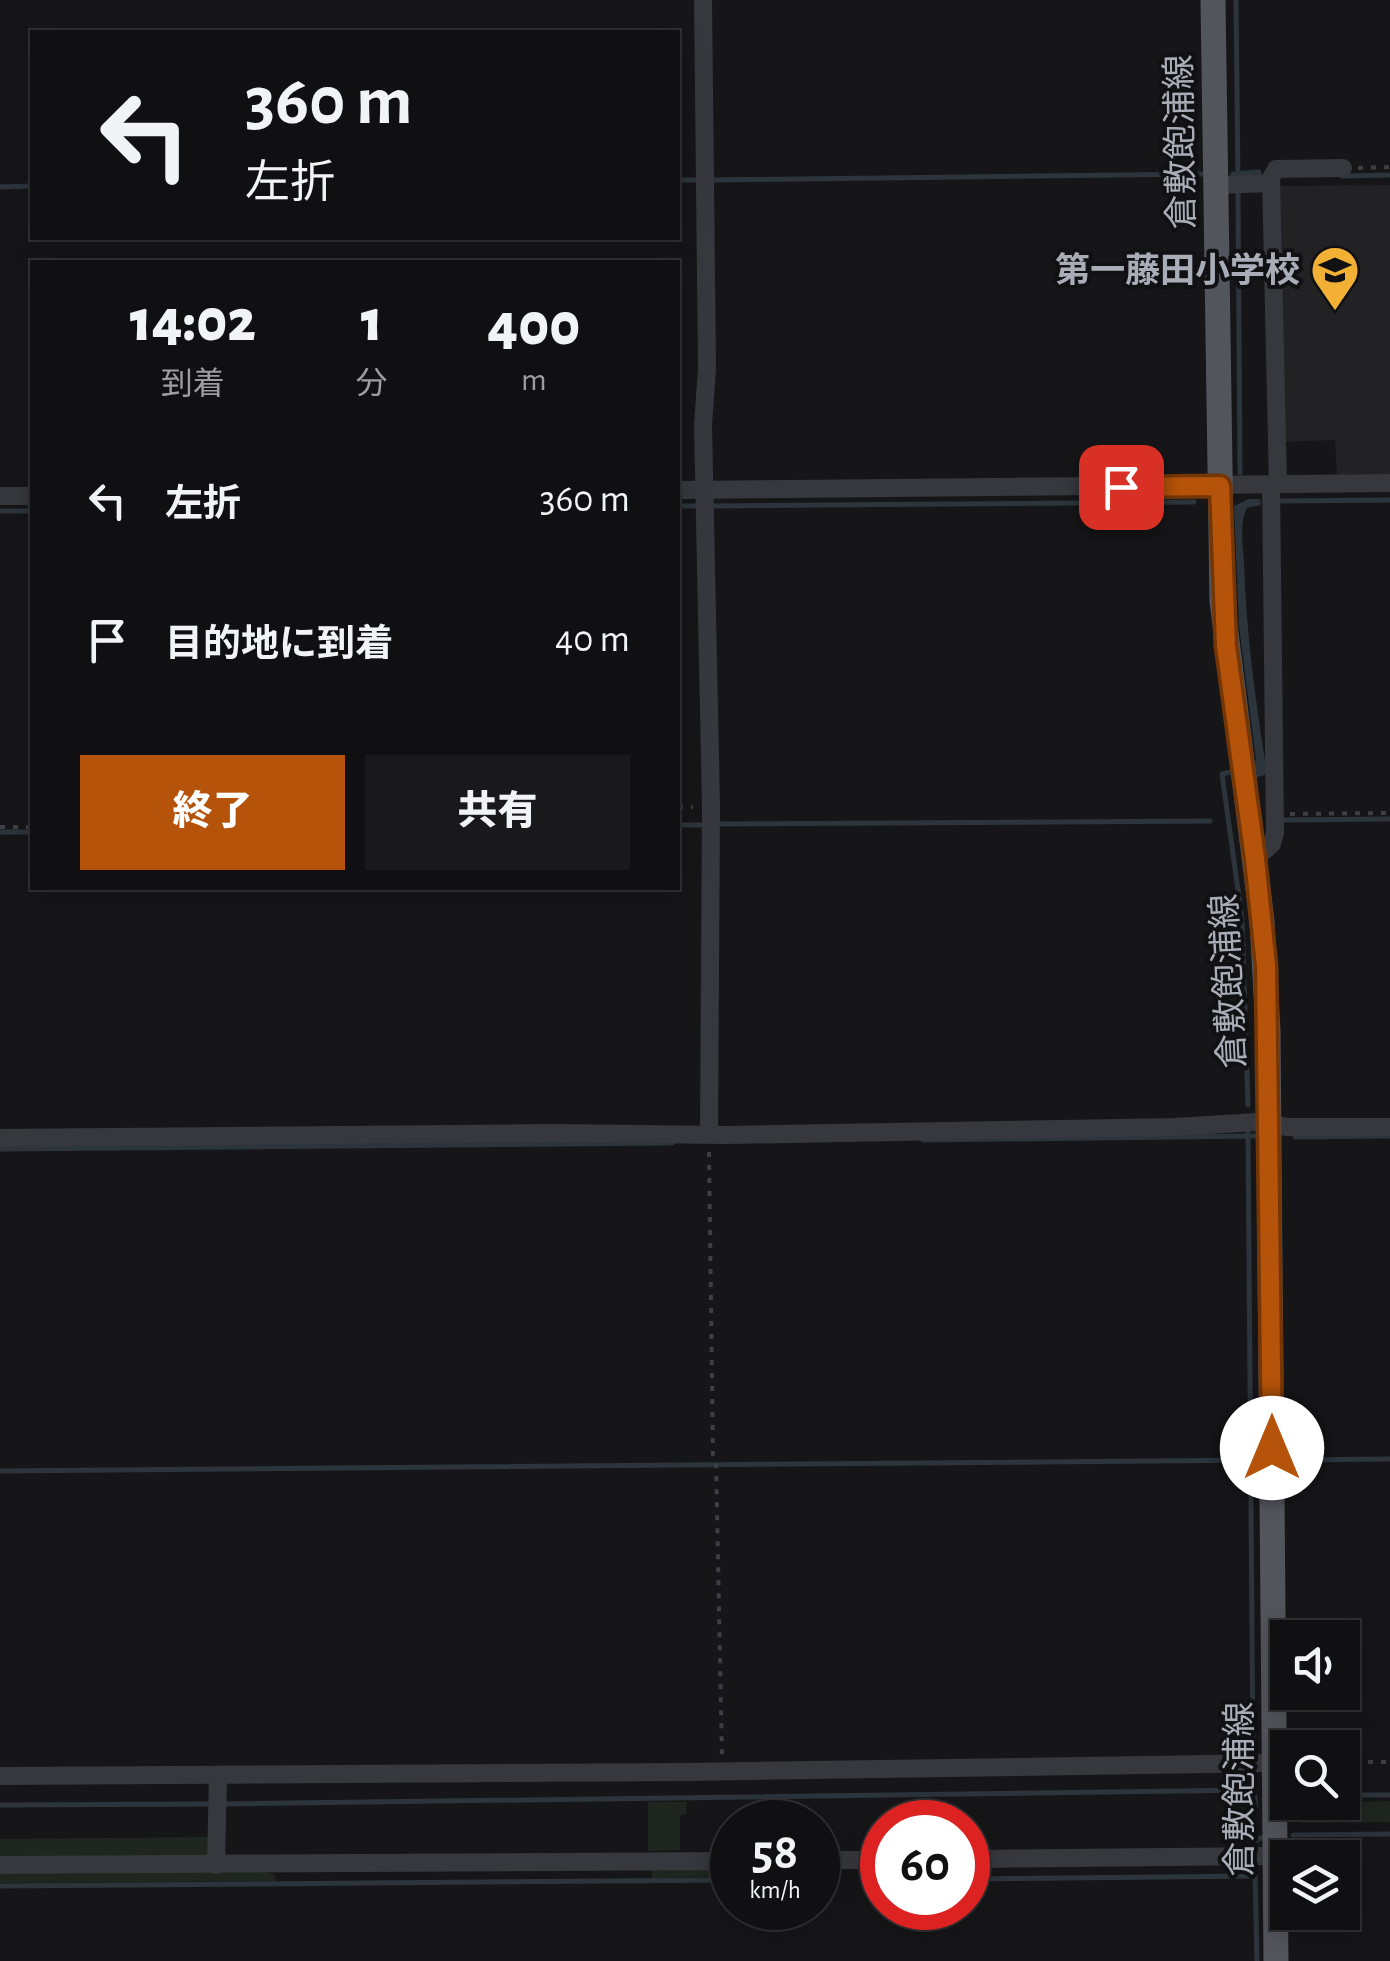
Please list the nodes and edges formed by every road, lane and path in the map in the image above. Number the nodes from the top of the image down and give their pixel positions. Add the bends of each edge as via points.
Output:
1 (703, 0) edge
2 (1214, 0) edge
3 (1390, 167) edge
4 (1343, 168) joint
5 (1271, 183) junction
6 (1232, 185) junction
7 (1390, 484) edge
8 (1220, 486) junction
9 (680, 491) edge
10 (1273, 494) junction
11 (0, 496) edge
12 (30, 496) edge
13 (705, 500) junction
14 (1390, 813) edge
15 (1275, 814) junction
16 (0, 827) edge
17 (30, 827) edge
18 (1255, 859) junction
19 (1269, 1124) junction
20 (1390, 1127) edge
21 (0, 1138) edge
22 (709, 1140) junction
23 (1274, 1730) edge
24 (1270, 1762) edge
25 (1360, 1762) edge
26 (1390, 1762) edge
27 (722, 1771) junction
28 (218, 1775) junction
29 (0, 1776) edge
30 (1270, 1856) edge
31 (990, 1859) edge
32 (710, 1861) edge
33 (0, 1865) edge
34 (216, 1865) junction
35 (1276, 1930) edge
36 (1276, 1961) edge

1 - 13 street
2 - 6 main road, 倉敷飽浦線
3 - 4 path
4 - 5 street via 1276,169
5 - 6 street
5 - 10 street
6 - 8 main road, 倉敷飽浦線
7 - 10 street
8 - 10 street
8 - 13 street
8 - 18 main road, 倉敷飽浦線 via 1226,646
9 - 13 street
10 - 15 street
11 - 12 street
13 - 22 street
14 - 15 path
15 - 18 street via 1272,844
16 - 17 path
18 - 19 main road, 倉敷飽浦線 via 1266,966
19 - 20 street
19 - 22 street
19 - 23 main road, 倉敷飽浦線
21 - 22 street
22 - 27 path
24 - 27 street
25 - 26 path
27 - 28 street
28 - 29 street
28 - 34 street
30 - 31 street
32 - 34 street
33 - 34 street
35 - 36 main road, 倉敷飽浦線

